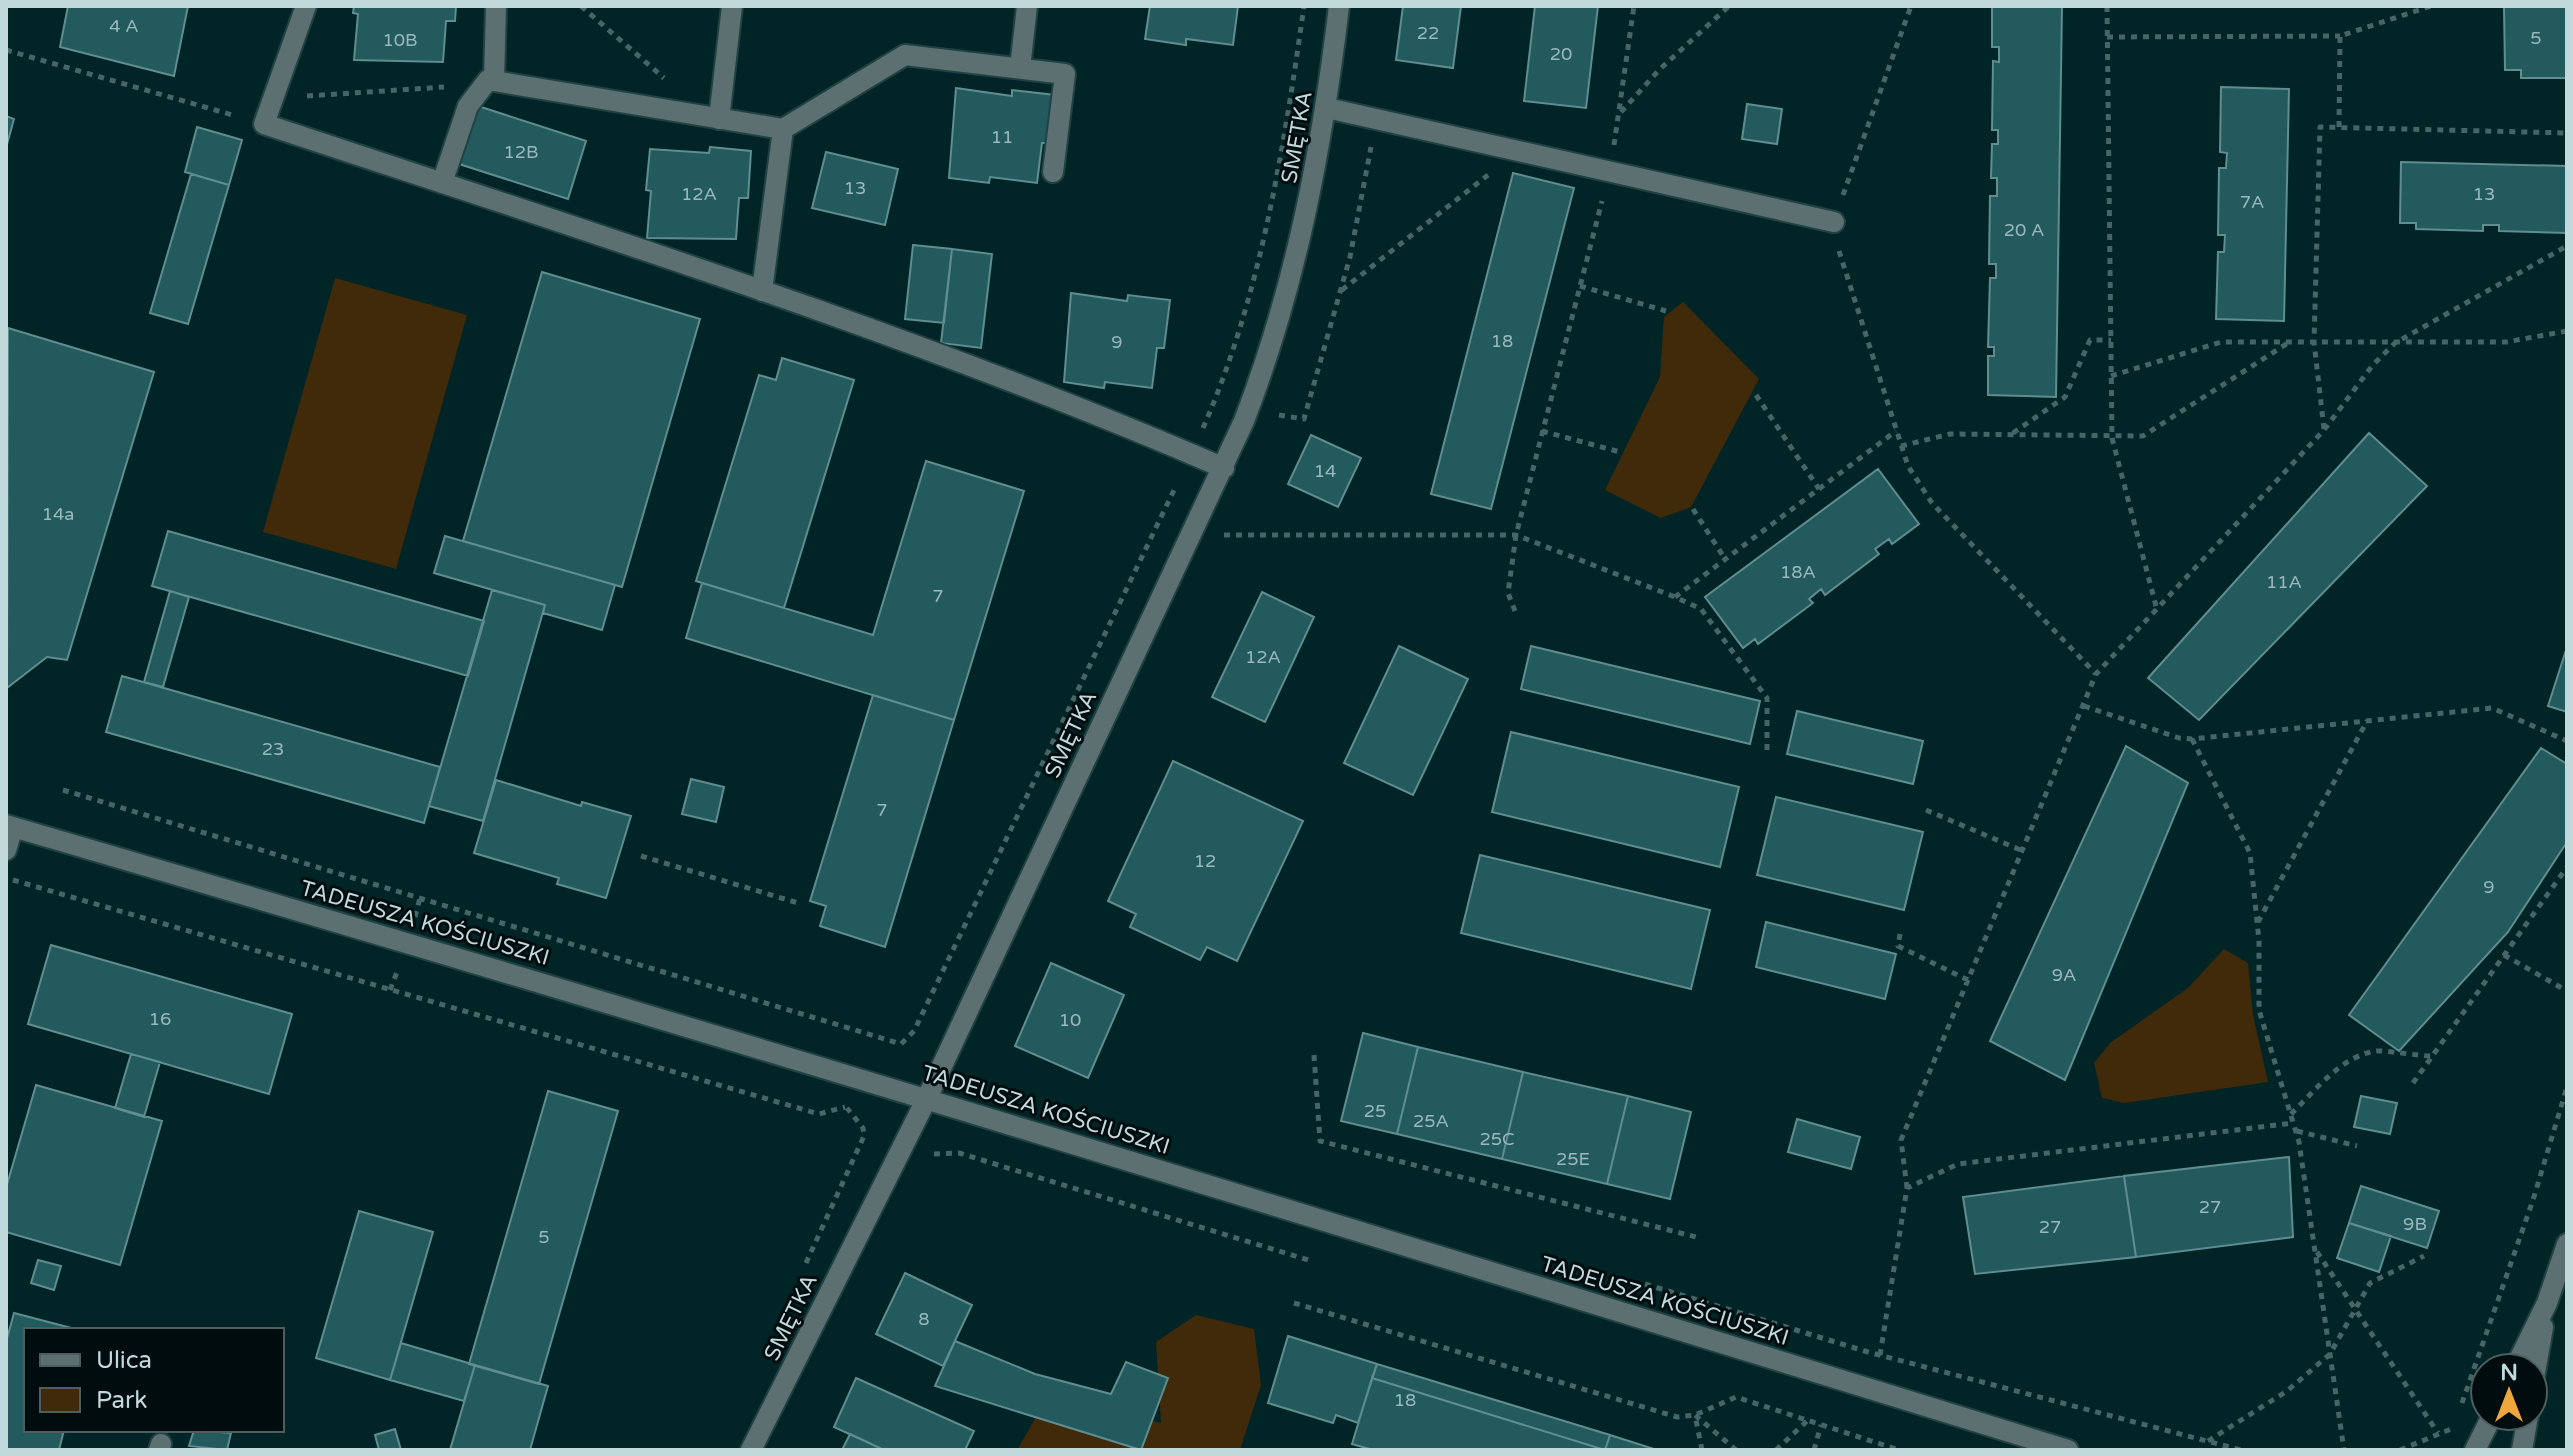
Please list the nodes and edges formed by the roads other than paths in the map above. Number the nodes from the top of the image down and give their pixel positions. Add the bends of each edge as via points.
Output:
1 (306, 6) edge
2 (496, 6) edge
3 (732, 6) edge
4 (1027, 6) edge
5 (1339, 6) edge
6 (1020, 68) junction
7 (491, 80) junction
8 (1327, 108) junction
9 (713, 117) junction
10 (783, 129) junction
11 (1053, 172) dead end
12 (442, 183) junction
13 (1834, 222) road end
14 (762, 291) junction
15 (1224, 468) junction
16 (9, 826) edge
17 (6, 850) edge
18 (927, 1098) junction
19 (2567, 1244) edge
20 (2547, 1303) junction
21 (2523, 1352) edge
22 (2539, 1352) edge
23 (2484, 1432) edge
24 (751, 1450) edge
25 (2068, 1450) edge
26 (2475, 1450) edge

1 - 12 street via 264,124
2 - 7 street
3 - 9 street
4 - 6 street
5 - 8 street, SMĘTKA
6 - 10 street via 905,55
6 - 11 street via 1065,74
7 - 9 street
7 - 12 street via 468,106
8 - 13 street
8 - 15 street, SMĘTKA via 1294,269 1270,352
9 - 10 street
10 - 14 street
12 - 14 street
14 - 15 street via 1058,399
15 - 18 street, SMĘTKA
16 - 17 street
16 - 18 street, TADEUSZA KOŚCIUSZKI
18 - 24 street, SMĘTKA
18 - 25 street, TADEUSZA KOŚCIUSZKI
19 - 20 street
20 - 21 street
20 - 22 street
23 - 26 street

